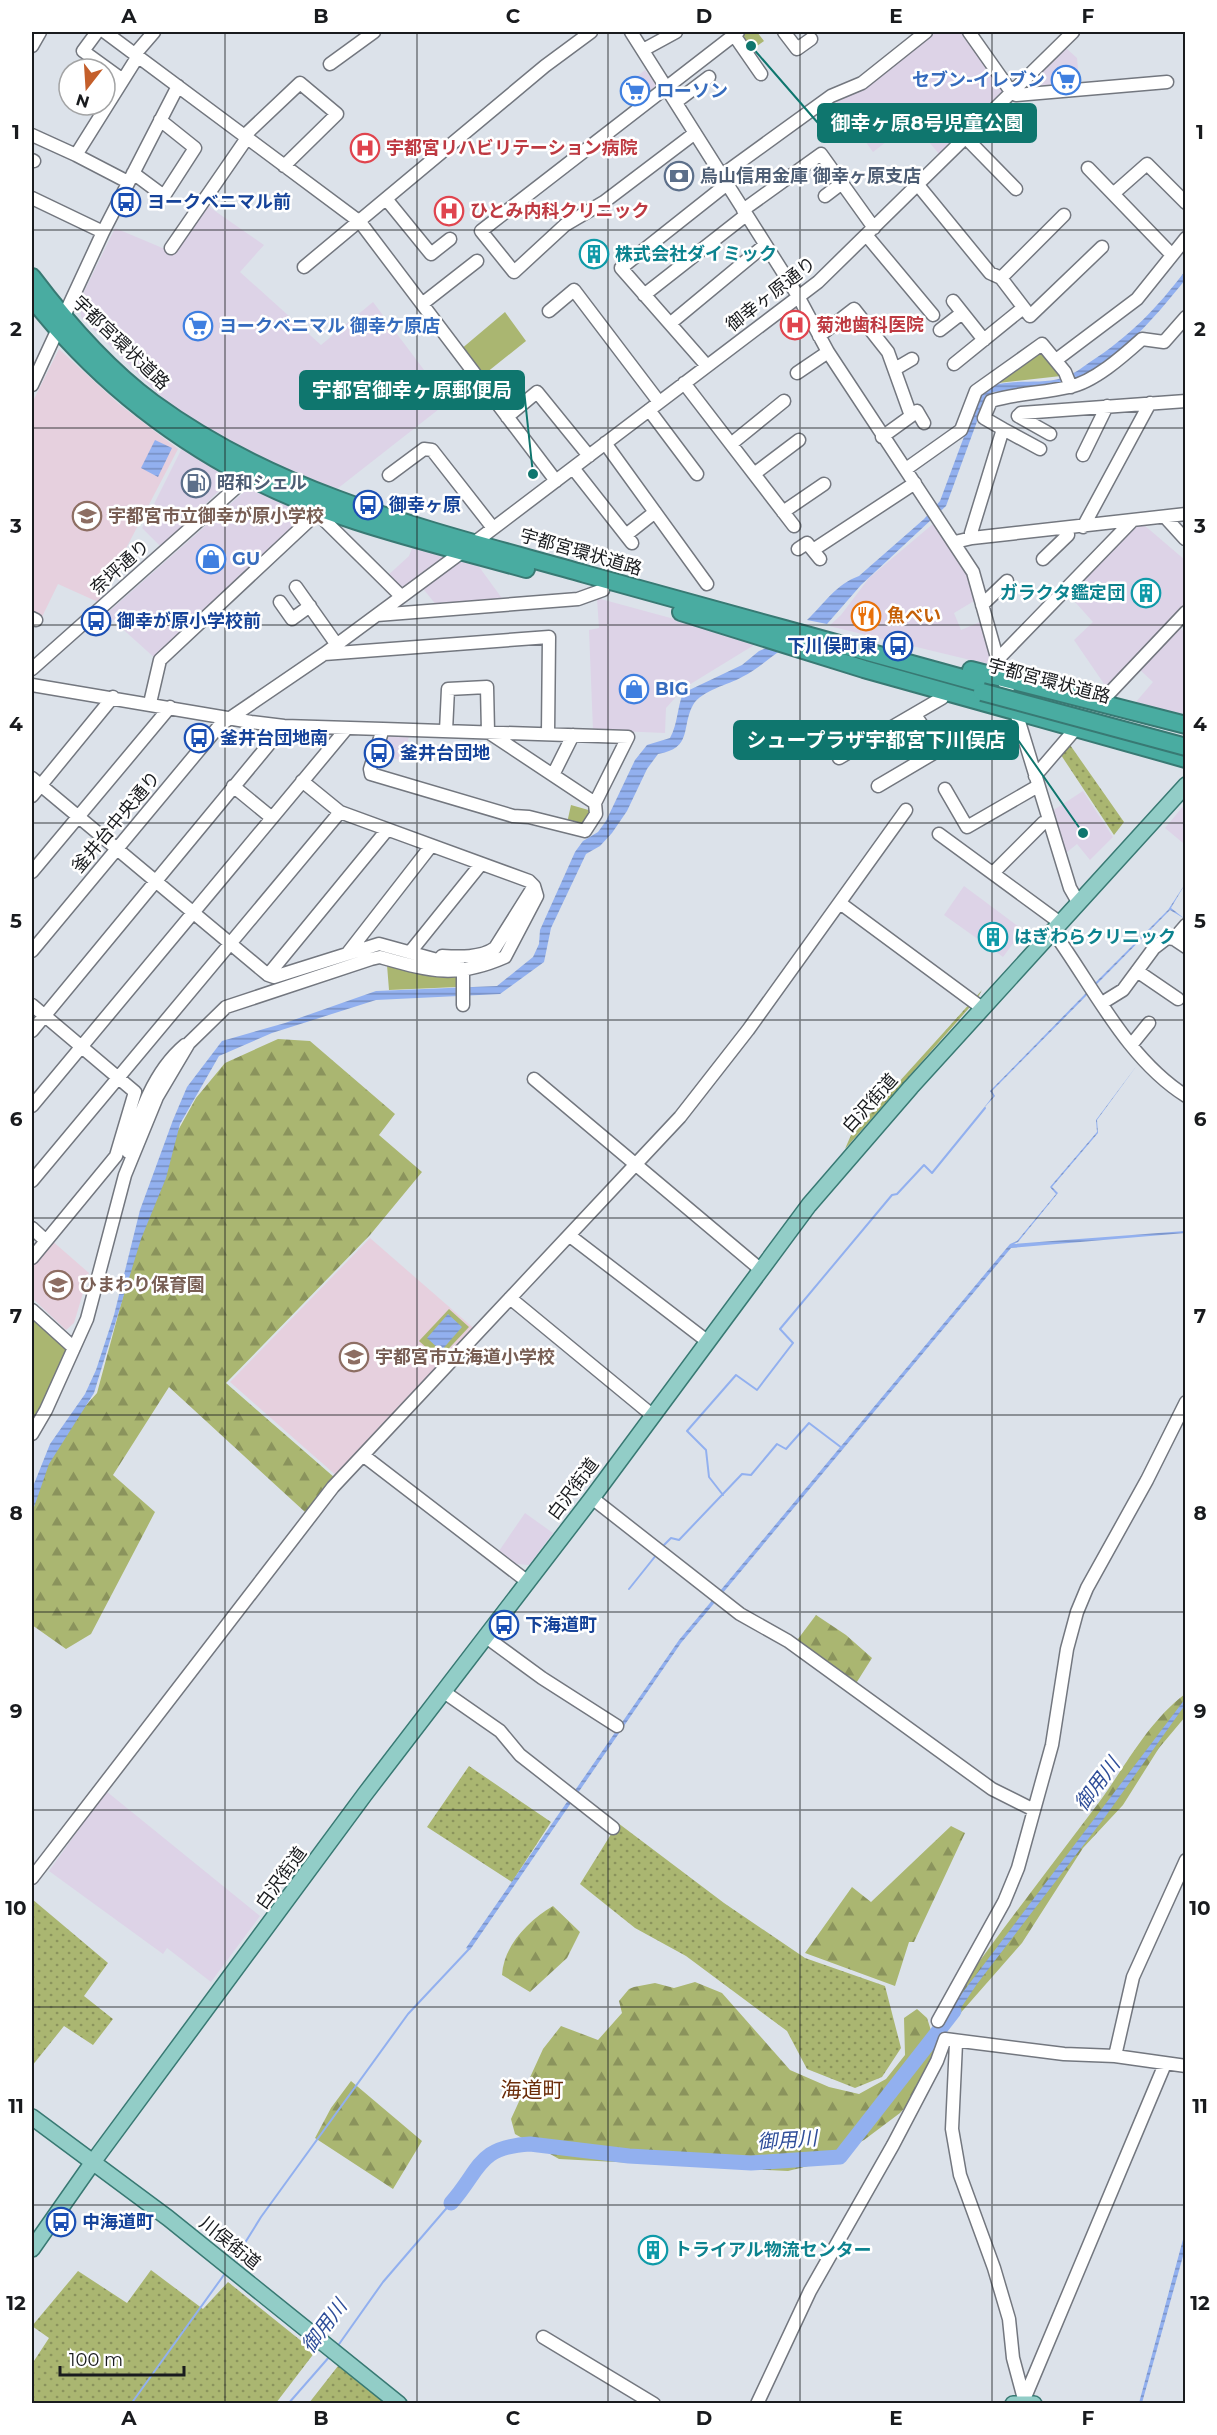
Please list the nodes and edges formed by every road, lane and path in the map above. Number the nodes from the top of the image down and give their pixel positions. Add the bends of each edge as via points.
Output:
1 (40, 32) edge
2 (97, 32) edge
3 (105, 32) edge
4 (154, 32) edge
5 (374, 32) edge
6 (591, 32) edge
7 (631, 32) edge
8 (676, 32) edge
9 (784, 32) edge
10 (926, 32) edge
11 (969, 32) edge
12 (736, 33) edge
13 (1070, 33) edge
14 (811, 39) dead end
15 (32, 46) edge
16 (643, 51) junction
17 (136, 55) junction
18 (330, 64) dead end
19 (761, 74) dead end
20 (709, 77) dead end
21 (123, 80) junction
22 (1167, 82) dead end
23 (178, 86) junction
24 (666, 87) junction
25 (117, 90) edge
26 (1012, 93) junction
27 (676, 102) junction
28 (100, 117) edge
29 (160, 120) junction
30 (695, 133) junction
31 (32, 135) edge
32 (245, 137) junction
33 (966, 138) junction
34 (76, 156) junction
35 (284, 166) junction
36 (1088, 168) dead end
37 (131, 177) junction
38 (724, 180) junction
39 (842, 183) junction
40 (918, 185) junction
41 (1016, 189) dead end
42 (1113, 194) junction
43 (825, 196) dead end
44 (32, 198) edge
45 (387, 200) junction
46 (1185, 203) edge
47 (745, 212) junction
48 (1064, 215) dead end
49 (360, 222) junction
50 (103, 232) junction
51 (870, 232) junction
52 (1185, 238) edge
53 (450, 239) dead end
54 (765, 245) junction
55 (1102, 247) dead end
56 (171, 248) dead end
57 (1172, 255) junction
58 (477, 261) dead end
59 (304, 267) dead end
60 (32, 278) edge
61 (1001, 278) junction
62 (644, 295) junction
63 (798, 296) junction
64 (32, 298) edge
65 (953, 301) dead end
66 (422, 304) junction
67 (1023, 308) junction
68 (549, 311) dead end
69 (962, 313) junction
70 (933, 315) dead end
71 (1185, 317) edge
72 (59, 322) junction
73 (672, 322) junction
74 (940, 330) dead end
75 (819, 336) junction
76 (984, 340) junction
77 (828, 352) junction
78 (912, 358) dead end
79 (1056, 360) junction
80 (954, 364) dead end
81 (707, 366) junction
82 (895, 369) junction
83 (797, 373) dead end
84 (684, 383) junction
85 (32, 385) edge
86 (1071, 387) junction
87 (784, 401) dead end
88 (1185, 401) edge
89 (659, 402) junction
90 (1150, 403) junction
91 (1107, 406) junction
92 (649, 410) junction
93 (911, 416) junction
94 (507, 417) junction
95 (924, 423) dead end
96 (1003, 429) junction
97 (1050, 434) dead end
98 (882, 437) junction
99 (798, 440) dead end
100 (605, 443) junction
101 (731, 444) junction
102 (1040, 449) dead end
103 (1083, 454) dead end
104 (589, 456) junction
105 (573, 468) junction
106 (906, 469) junction
107 (251, 471) junction
108 (697, 474) dead end
109 (754, 474) junction
110 (389, 475) dead end
111 (556, 482) junction
112 (915, 483) junction
113 (824, 484) dead end
114 (318, 509) junction
115 (655, 512) junction
116 (783, 512) junction
117 (1185, 514) edge
118 (1165, 517) junction
119 (1132, 521) junction
120 (794, 526) dead end
121 (1083, 527) junction
122 (493, 528) junction
123 (1067, 529) junction
124 (972, 538) junction
125 (1185, 539) edge
126 (955, 542) junction
127 (468, 547) junction
128 (798, 549) dead end
129 (1043, 559) dead end
130 (1007, 581) dead end
131 (706, 584) dead end
132 (296, 587) dead end
133 (603, 591) junction
134 (401, 596) junction
135 (280, 603) dead end
136 (982, 605) junction
137 (310, 606) junction
138 (684, 607) junction
139 (1185, 612) edge
140 (377, 615) junction
141 (337, 645) junction
142 (324, 654) junction
143 (998, 660) junction
144 (32, 669) edge
145 (1003, 679) junction
146 (32, 685) edge
147 (983, 688) junction
148 (944, 691) junction
149 (113, 697) junction
150 (150, 703) junction
151 (1100, 703) junction
152 (170, 707) junction
153 (1016, 712) junction
154 (915, 715) junction
155 (231, 718) junction
156 (1185, 725) edge
157 (284, 726) junction
158 (1074, 726) junction
159 (346, 728) junction
160 (383, 729) junction
161 (446, 731) junction
162 (488, 732) junction
163 (548, 733) junction
164 (573, 735) junction
165 (1185, 737) edge
166 (1185, 747) edge
167 (839, 758) dead end
168 (1185, 759) edge
169 (552, 775) junction
170 (302, 781) junction
171 (1036, 781) junction
172 (36, 782) edge
173 (1185, 785) edge
174 (233, 786) junction
175 (878, 786) dead end
176 (945, 789) dead end
177 (32, 796) edge
178 (595, 803) junction
179 (906, 810) dead end
180 (340, 812) junction
181 (78, 817) junction
182 (272, 818) junction
183 (1049, 822) junction
184 (387, 830) junction
185 (939, 834) dead end
186 (431, 846) junction
187 (116, 850) junction
188 (481, 864) junction
189 (32, 872) edge
190 (993, 873) junction
191 (155, 882) junction
192 (534, 886) junction
193 (1078, 902) junction
194 (840, 903) junction
195 (193, 914) junction
196 (1185, 925) edge
197 (1055, 926) junction
198 (1174, 939) junction
199 (230, 944) junction
200 (1185, 947) edge
201 (32, 951) edge
202 (416, 953) junction
203 (347, 954) junction
204 (463, 971) junction
205 (1137, 971) junction
206 (268, 975) junction
207 (1178, 999) dead end
208 (1102, 1003) junction
209 (32, 1005) edge
210 (463, 1005) dead end
211 (982, 1008) junction
212 (44, 1016) junction
213 (1149, 1023) dead end
214 (32, 1031) edge
215 (189, 1043) junction
216 (1132, 1044) junction
217 (81, 1046) junction
218 (119, 1077) junction
219 (534, 1079) dead end
220 (135, 1092) junction
221 (1185, 1096) edge
222 (145, 1100) junction
223 (32, 1106) edge
224 (636, 1165) junction
225 (125, 1175) junction
226 (32, 1181) edge
227 (32, 1228) edge
228 (570, 1236) junction
229 (46, 1241) junction
230 (32, 1258) edge
231 (760, 1269) junction
232 (510, 1298) junction
233 (32, 1310) edge
234 (707, 1341) junction
235 (74, 1348) junction
236 (1185, 1402) edge
237 (652, 1415) junction
238 (32, 1434) edge
239 (364, 1456) junction
240 (592, 1498) junction
241 (528, 1582) junction
242 (486, 1637) junction
243 (444, 1692) junction
244 (617, 1726) dead end
245 (1032, 1809) junction
246 (613, 1828) dead end
247 (1185, 1860) edge
248 (32, 1878) edge
249 (938, 2021) dead end
250 (956, 2043) junction
251 (1115, 2056) junction
252 (1165, 2064) junction
253 (1185, 2066) edge
254 (32, 2117) edge
255 (93, 2162) junction
256 (32, 2249) edge
257 (543, 2337) dead end
258 (1023, 2402) edge
259 (399, 2403) edge
260 (654, 2403) edge
261 (757, 2403) edge

1 - 15 street
2 - 21 street via 83,51
3 - 17 street
4 - 17 street
5 - 18 street
6 - 45 street
7 - 16 street
8 - 16 street
9 - 14 street via 797,48
10 - 38 street via 862,83 831,96
11 - 26 street
12 - 19 street
12 - 24 street
13 - 26 street, 御幸ヶ原通り
16 - 24 street
17 - 21 street
17 - 23 street
20 - 27 street
21 - 25 street
22 - 26 street
23 - 29 street
23 - 32 street
24 - 27 street
24 - 30 street via 481,231 514,272 565,225 604,202
26 - 33 street, 御幸ヶ原通り
27 - 30 street
28 - 34 street
29 - 37 street
29 - 37 street via 195,148 164,196
30 - 38 street
31 - 34 street
32 - 35 street
32 - 35 street via 300,83 337,114
32 - 56 street
33 - 40 street, 御幸ヶ原通り
33 - 41 street
34 - 37 street
35 - 49 street
36 - 42 street
37 - 50 street
38 - 47 street
38 - 62 street via 621,268
39 - 43 street
39 - 47 street via 821,154
39 - 51 street
40 - 51 street, 御幸ヶ原通り
40 - 61 street via 990,273
42 - 46 street via 1146,164
42 - 57 street
44 - 50 street
45 - 49 street
45 - 53 street via 431,254
47 - 54 street
47 - 62 street
48 - 61 street
49 - 59 street
49 - 66 street
50 - 72 street
51 - 63 street, 御幸ヶ原通り via 823,278
51 - 70 street
52 - 57 street
54 - 63 street
54 - 73 street
55 - 67 street via 1029,316
57 - 79 street via 1137,298
58 - 66 street
60 - 72 highway, 宇都宮環状道路
61 - 67 street
62 - 73 street
63 - 75 street
63 - 81 street, 御幸ヶ原通り
64 - 72 highway, 宇都宮環状道路
65 - 69 street
66 - 94 street
67 - 76 street
68 - 89 street via 574,290
69 - 74 street
69 - 76 street
71 - 86 street via 1164,342 1143,339 1112,365
72 - 85 street
72 - 107 highway, 宇都宮環状道路 via 145,411 170,430
73 - 81 street
75 - 77 street
75 - 82 street via 854,309 888,352
76 - 80 street
77 - 83 street
77 - 98 street
78 - 82 street
79 - 86 street
79 - 106 street via 1042,345 976,391 961,430
81 - 84 street, 御幸ヶ原通り
82 - 93 street
84 - 89 street, 御幸ヶ原通り
84 - 101 street
86 - 96 street via 1012,394 991,401 984,418
87 - 101 street
88 - 90 street
89 - 92 street, 御幸ヶ原通り
90 - 91 street
90 - 121 street
91 - 97 street via 1018,416
91 - 103 street
92 - 100 street, 御幸ヶ原通り
92 - 108 street
93 - 95 street via 917,411
93 - 98 street
94 - 104 street via 537,392
94 - 111 street
96 - 102 street
96 - 124 street
98 - 106 street
99 - 109 street
100 - 104 street, 御幸ヶ原通り
100 - 115 street
101 - 109 street
104 - 105 street, 御幸ヶ原通り
105 - 111 street, 御幸ヶ原通り
105 - 115 street via 629,539
106 - 112 street
107 - 114 highway, 宇都宮環状道路
107 - 127 highway, 宇都宮環状道路
107 - 144 street, 奈坪通り
109 - 116 street
110 - 122 street via 424,449 432,450
111 - 122 street, 御幸ヶ原通り
112 - 126 street
112 - 128 street via 817,554 807,543
113 - 116 street
114 - 127 highway, 宇都宮環状道路
114 - 134 street
114 - 150 street via 160,660
115 - 131 street
116 - 120 street
117 - 118 street
118 - 119 street
118 - 125 street
119 - 121 street
119 - 143 street
121 - 123 street
122 - 127 street, 御幸ヶ原通り
123 - 124 street
123 - 129 street via 1068,535
124 - 126 street
126 - 136 street via 973,572
127 - 133 highway, 宇都宮環状道路
127 - 134 street, 御幸ヶ原通り
127 - 138 highway, 宇都宮環状道路
130 - 136 street
132 - 137 street
133 - 138 highway, 宇都宮環状道路
133 - 140 street via 579,599
134 - 140 street, 御幸ヶ原通り
135 - 137 street via 292,619
136 - 143 street
137 - 141 street
138 - 145 highway via 826,631
138 - 147 highway, 宇都宮環状道路
138 - 148 highway
139 - 151 street
140 - 141 street, 御幸ヶ原通り
141 - 142 street, 釜井台中央通り
142 - 155 street, 釜井台中央通り
142 - 163 street via 549,637
143 - 145 street
145 - 151 highway
145 - 153 street
146 - 149 street
147 - 165 highway, 宇都宮環状道路
147 - 166 highway, 宇都宮環状道路, bridge
148 - 153 highway
148 - 154 street via 942,698
149 - 150 street
149 - 172 street
150 - 152 street
151 - 156 highway
152 - 155 street
152 - 181 street
153 - 158 highway
153 - 171 street
154 - 167 street
154 - 175 street via 939,750
155 - 157 street
155 - 187 street, 釜井台中央通り via 220,725
157 - 159 street
157 - 174 street
158 - 168 highway
158 - 171 street
159 - 160 street
159 - 170 street
160 - 161 street
160 - 178 street via 371,774 513,816 585,831 596,814
161 - 162 street
161 - 162 street via 447,689 487,687
162 - 163 street
162 - 169 street
163 - 164 street
164 - 169 street
164 - 178 street via 627,737
169 - 178 street
170 - 180 street
170 - 182 street
171 - 176 street via 967,827
171 - 183 street
172 - 177 street
172 - 181 street
173 - 193 main road, 白沢街道
174 - 182 street
174 - 191 street
179 - 194 street
180 - 184 street
180 - 199 street
181 - 187 street
181 - 189 street
182 - 195 street
183 - 190 street via 1043,823
183 - 193 street
184 - 186 street
184 - 206 street
185 - 190 street
186 - 188 street
186 - 203 street
187 - 191 street
187 - 201 street, 釜井台中央通り
188 - 192 street
188 - 202 street
190 - 197 street
191 - 195 street
191 - 212 street
192 - 202 street via 490,952 460,957
192 - 204 street via 537,896 505,957
193 - 197 main road, 白沢街道
194 - 211 street
194 - 224 street via 680,1117
195 - 199 street
195 - 217 street
196 - 198 street
197 - 208 street
197 - 211 main road, 白沢街道
198 - 200 street
198 - 205 street via 1167,938 1154,948
199 - 206 street
199 - 218 street
202 - 203 street via 379,944
202 - 204 street via 459,966
203 - 206 street via 274,977
204 - 210 street
204 - 215 street via 430,971 380,957 371,959 226,1007
205 - 207 street
205 - 208 street via 1123,990
208 - 216 street
209 - 212 street
211 - 231 main road, 白沢街道 via 834,1174
212 - 214 street
212 - 217 street
213 - 216 street
215 - 222 street via 172,1056
215 - 225 street via 157,1097
216 - 221 street via 1146,1065
217 - 218 street
217 - 223 street
218 - 220 street
218 - 226 street
219 - 224 street
220 - 222 street
220 - 229 street via 116,1156
222 - 225 street via 127,1154
224 - 228 street
224 - 231 street
225 - 235 street via 87,1319
227 - 229 street
228 - 232 street
228 - 234 street
229 - 230 street
231 - 234 main road, 白沢街道
232 - 237 street
232 - 239 street
233 - 235 street
234 - 237 main road, 白沢街道
235 - 238 street
236 - 245 street via 1077,1612 1052,1745
237 - 240 main road, 白沢街道
239 - 241 street
239 - 248 street via 333,1487
240 - 241 main road, 白沢街道
240 - 245 street via 740,1614 788,1641 992,1789
241 - 242 main road, 白沢街道
242 - 243 main road, 白沢街道
242 - 244 street
243 - 246 street via 500,1731 520,1755
243 - 255 main road, 白沢街道
245 - 249 street via 1018,1868 1004,1902
247 - 251 street via 1133,1977
250 - 251 street
250 - 258 street via 952,2130 960,2175 1006,2308
250 - 261 street via 945,2039 893,2145 810,2291
251 - 252 street
252 - 253 street
252 - 258 street
254 - 255 main road, 川俣街道
255 - 256 main road, 白沢街道
255 - 259 main road, 川俣街道
257 - 260 street

